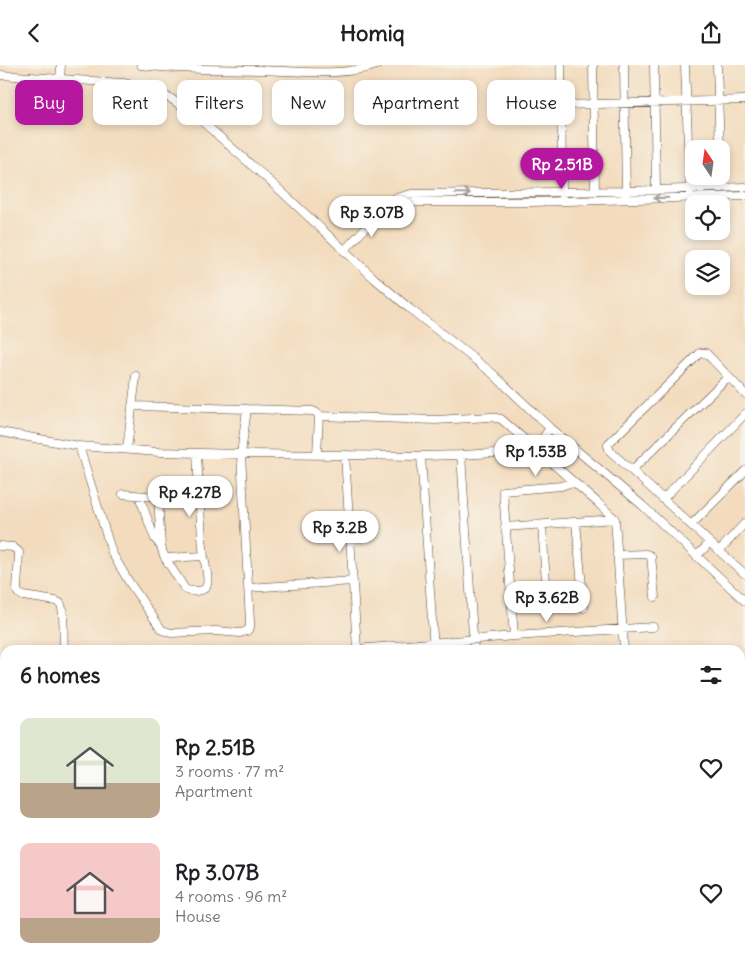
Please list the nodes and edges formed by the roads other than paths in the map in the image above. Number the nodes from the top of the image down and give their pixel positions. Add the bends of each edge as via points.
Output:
1 (141, 65) edge
2 (377, 65) edge
3 (561, 65) edge
4 (593, 65) edge
5 (624, 65) edge
6 (654, 65) edge
7 (685, 65) edge
8 (717, 65) edge
9 (61, 72) edge
10 (0, 75) edge
11 (561, 80) edge
12 (745, 99) edge
13 (718, 100) junction
14 (686, 101) junction
15 (655, 102) junction
16 (625, 103) junction
17 (594, 104) junction
18 (575, 105) edge
19 (562, 125) edge
20 (720, 140) edge
21 (722, 185) edge
22 (745, 187) edge
23 (722, 188) junction
24 (656, 189) junction
25 (690, 189) junction
26 (562, 191) junction
27 (595, 191) junction
28 (626, 195) junction
29 (690, 195) edge
30 (730, 196) edge
31 (745, 196) edge
32 (685, 197) edge
33 (562, 201) junction
34 (384, 209) junction
35 (344, 251) junction
36 (136, 376) dead end
37 (728, 377) junction
38 (745, 394) edge
39 (132, 406) junction
40 (247, 409) junction
41 (745, 415) edge
42 (319, 416) junction
43 (550, 428) junction
44 (0, 432) edge
45 (78, 446) junction
46 (127, 449) junction
47 (535, 449) junction
48 (197, 453) junction
49 (241, 454) junction
50 (316, 454) junction
51 (345, 455) junction
52 (421, 455) junction
53 (461, 455) junction
54 (632, 470) junction
55 (745, 471) edge
56 (573, 483) junction
57 (123, 494) dead end
58 (139, 495) junction
59 (158, 497) junction
60 (200, 497) junction
61 (663, 499) junction
62 (615, 519) junction
63 (576, 522) junction
64 (745, 523) edge
65 (542, 525) junction
66 (691, 525) junction
67 (505, 527) junction
68 (709, 542) junction
69 (0, 546) edge
70 (161, 546) junction
71 (718, 551) junction
72 (700, 553) junction
73 (617, 555) junction
74 (204, 556) junction
75 (165, 558) junction
76 (745, 574) edge
77 (353, 581) junction
78 (248, 588) junction
79 (583, 593) junction
80 (547, 596) junction
81 (655, 597) dead end
82 (511, 599) junction
83 (745, 601) edge
84 (584, 609) dead end
85 (653, 627) dead end
86 (622, 629) junction
87 (514, 636) junction
88 (473, 640) junction
89 (64, 645) edge
90 (357, 645) edge
91 (434, 645) edge
92 (445, 645) edge
93 (474, 645) edge
94 (624, 645) edge

1 - 2 street via 328,72 354,71
3 - 11 street
4 - 17 street
5 - 16 street
6 - 15 street
7 - 14 street
8 - 13 street
9 - 10 street
9 - 35 street via 137,86 170,98 214,131
12 - 13 street
13 - 14 street
13 - 20 street
14 - 15 street
14 - 25 street
15 - 16 street
15 - 24 street
16 - 17 street
16 - 28 street
17 - 18 street
17 - 27 street
19 - 26 street
21 - 23 street
22 - 23 street
23 - 25 street
24 - 25 street
24 - 28 street
25 - 29 street
26 - 27 street
26 - 33 street
34 -> 26 street via 396,197 411,194
27 - 28 street
32 -> 28 street
28 - 33 street
30 - 31 street
33 - 34 street via 404,203
34 - 35 street
35 - 43 street via 410,309 492,373
36 - 39 street
37 - 38 street
37 - 54 street
37 - 54 street via 706,353 697,355 608,443 610,451
39 - 40 street
39 - 46 street
40 - 42 street via 314,411
40 - 49 street
41 - 61 street
42 - 47 street via 435,420 491,417 501,419
42 - 50 street
43 - 47 street
43 - 72 street
44 - 45 street
45 - 46 street
45 - 78 street via 112,553 162,630 172,633 247,631 250,627
46 - 48 street
47 - 53 street
47 - 56 street
48 - 49 street
48 - 60 street
49 - 50 street
49 - 78 street
50 - 51 street
51 - 52 street
51 - 77 street
52 - 53 street
52 - 91 street
53 - 88 street
54 - 61 street
55 - 66 street
56 - 62 street
56 - 67 street via 503,491
57 - 58 street
58 - 59 street
58 - 70 street via 155,539
59 - 60 street
59 - 70 street
60 - 74 street
61 - 66 street
62 - 63 street
62 - 73 street
63 - 65 street
63 - 79 street
64 - 71 street
65 - 67 street
65 - 80 street
66 - 68 street
67 - 82 street
68 - 71 street
68 - 72 street
69 - 89 street via 19,551 18,593 56,601 61,606
70 - 75 street
71 - 76 street
72 - 83 street
73 - 81 street via 651,556
73 - 86 street
74 - 75 street
74 - 75 street via 207,584 204,589 194,591 185,589
77 - 78 street
77 - 90 street
79 - 80 street
79 - 84 street
80 - 82 street
82 - 87 street
85 - 86 street
86 - 87 street
86 - 94 street
87 - 88 street
88 - 92 street
88 - 93 street

